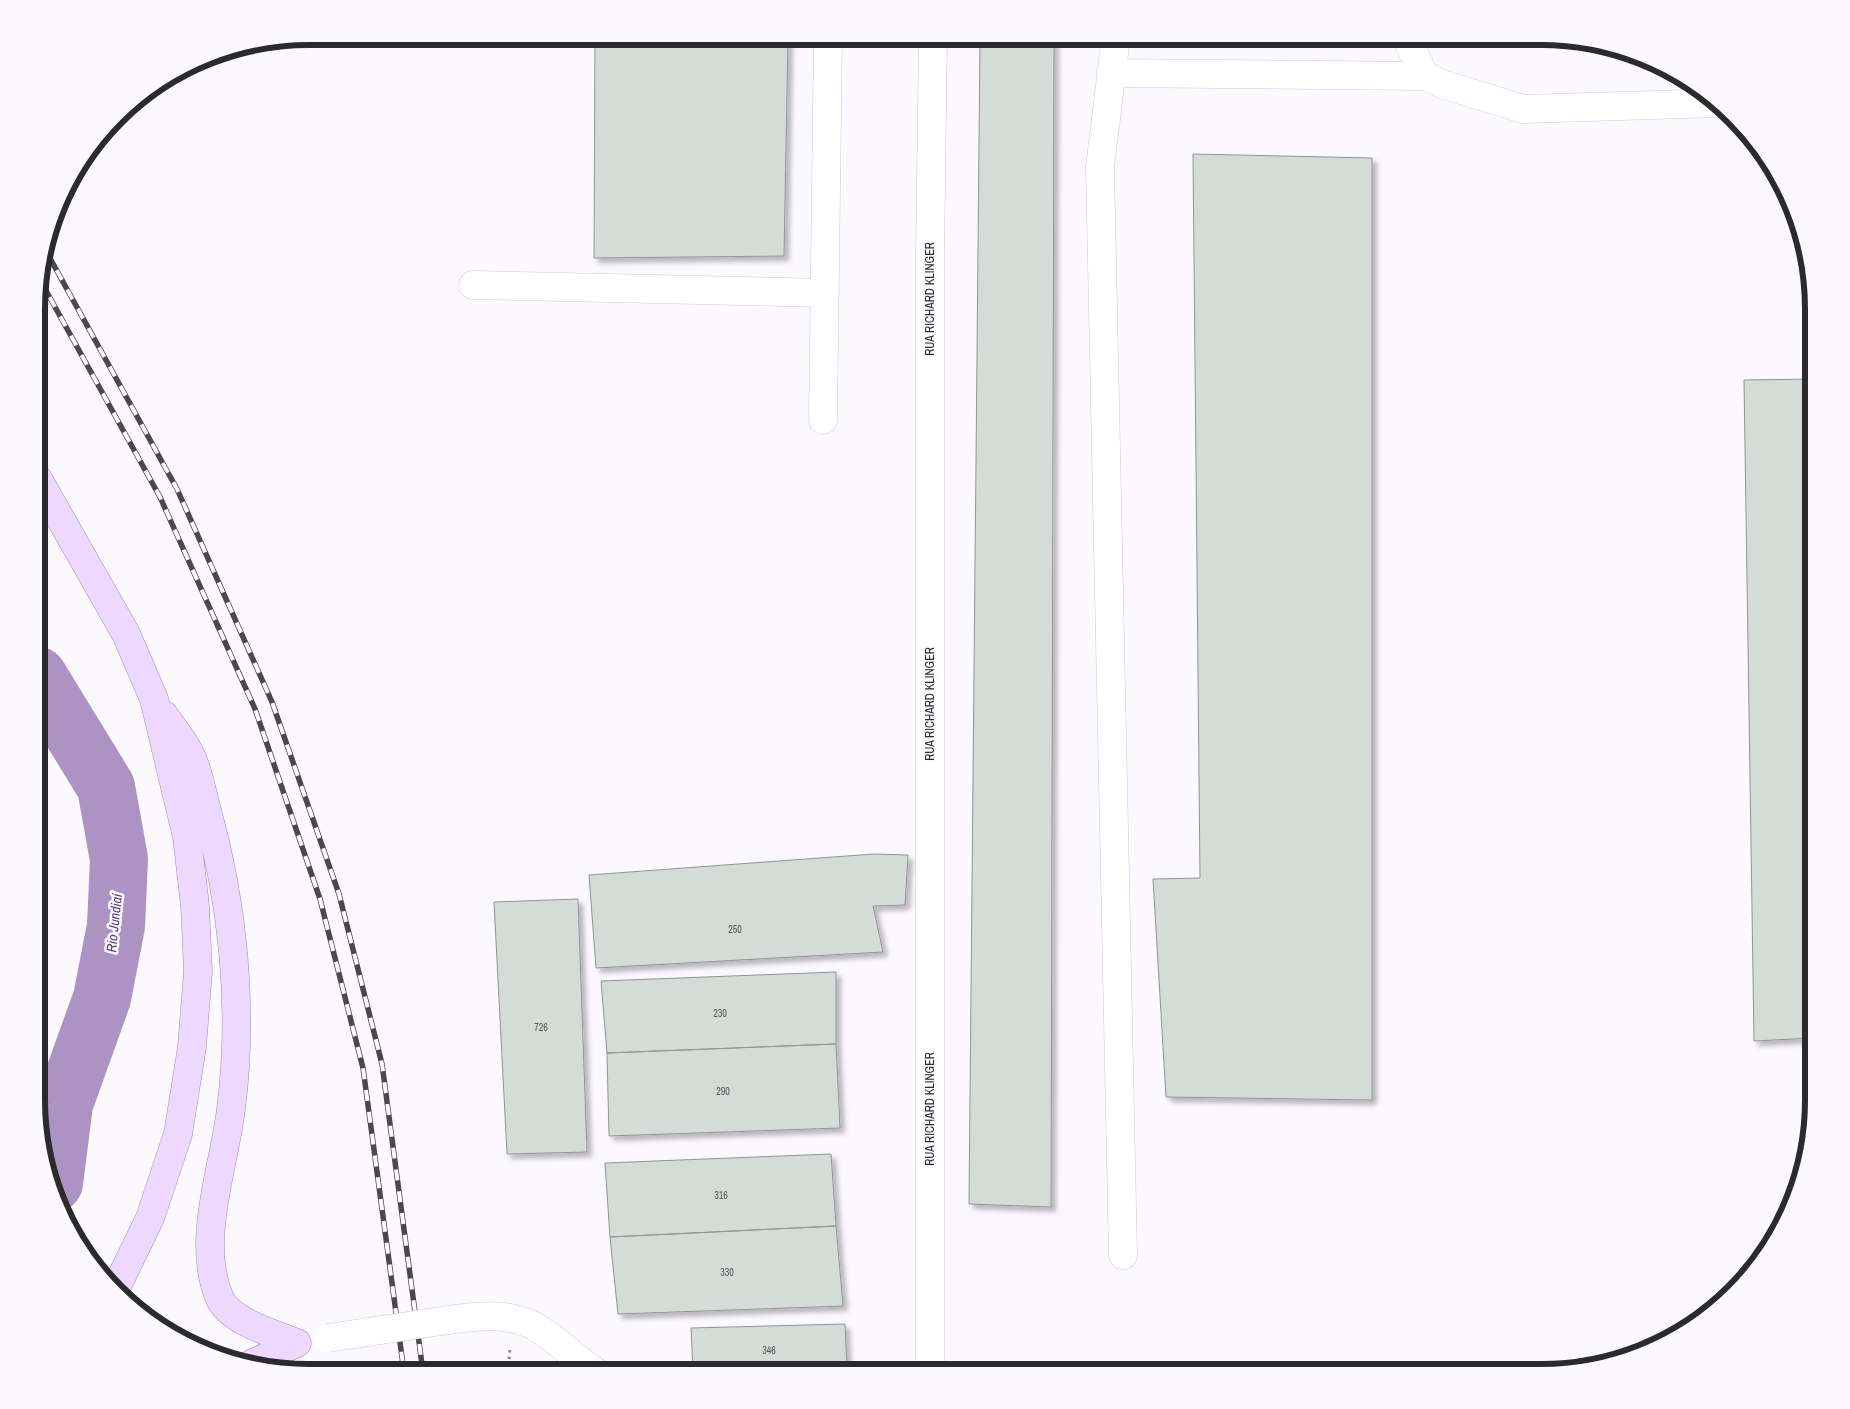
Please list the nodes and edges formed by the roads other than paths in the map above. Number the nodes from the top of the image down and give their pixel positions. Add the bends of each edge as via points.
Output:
1 (828, 45) edge
2 (933, 45) edge
3 (1115, 45) edge
4 (1409, 45) edge
5 (1111, 73) junction
6 (1425, 76) junction
7 (1705, 102) edge
8 (473, 284) dead end
9 (825, 293) junction
10 (823, 420) dead end
11 (45, 491) edge
12 (154, 699) junction
13 (1123, 1255) dead end
14 (118, 1283) edge
15 (297, 1343) junction
16 (260, 1360) edge
17 (582, 1364) edge
18 (930, 1364) edge

1 - 9 street
2 - 18 street, RUA RICHARD KLINGER
3 - 5 street
4 - 6 street
5 - 6 street
5 - 13 street via 1100,166
6 - 7 street via 1523,109
8 - 9 street
9 - 10 street
11 - 12 main road via 126,634
12 - 14 main road via 187,837 198,971 192,1047 178,1134 150,1218
12 - 15 main road via 191,755 212,829 235,968 236,1045 231,1110 212,1217 212,1279 221,1301 232,1313
15 - 16 main road
15 - 17 street, bridge via 480,1316 513,1318 534,1326

